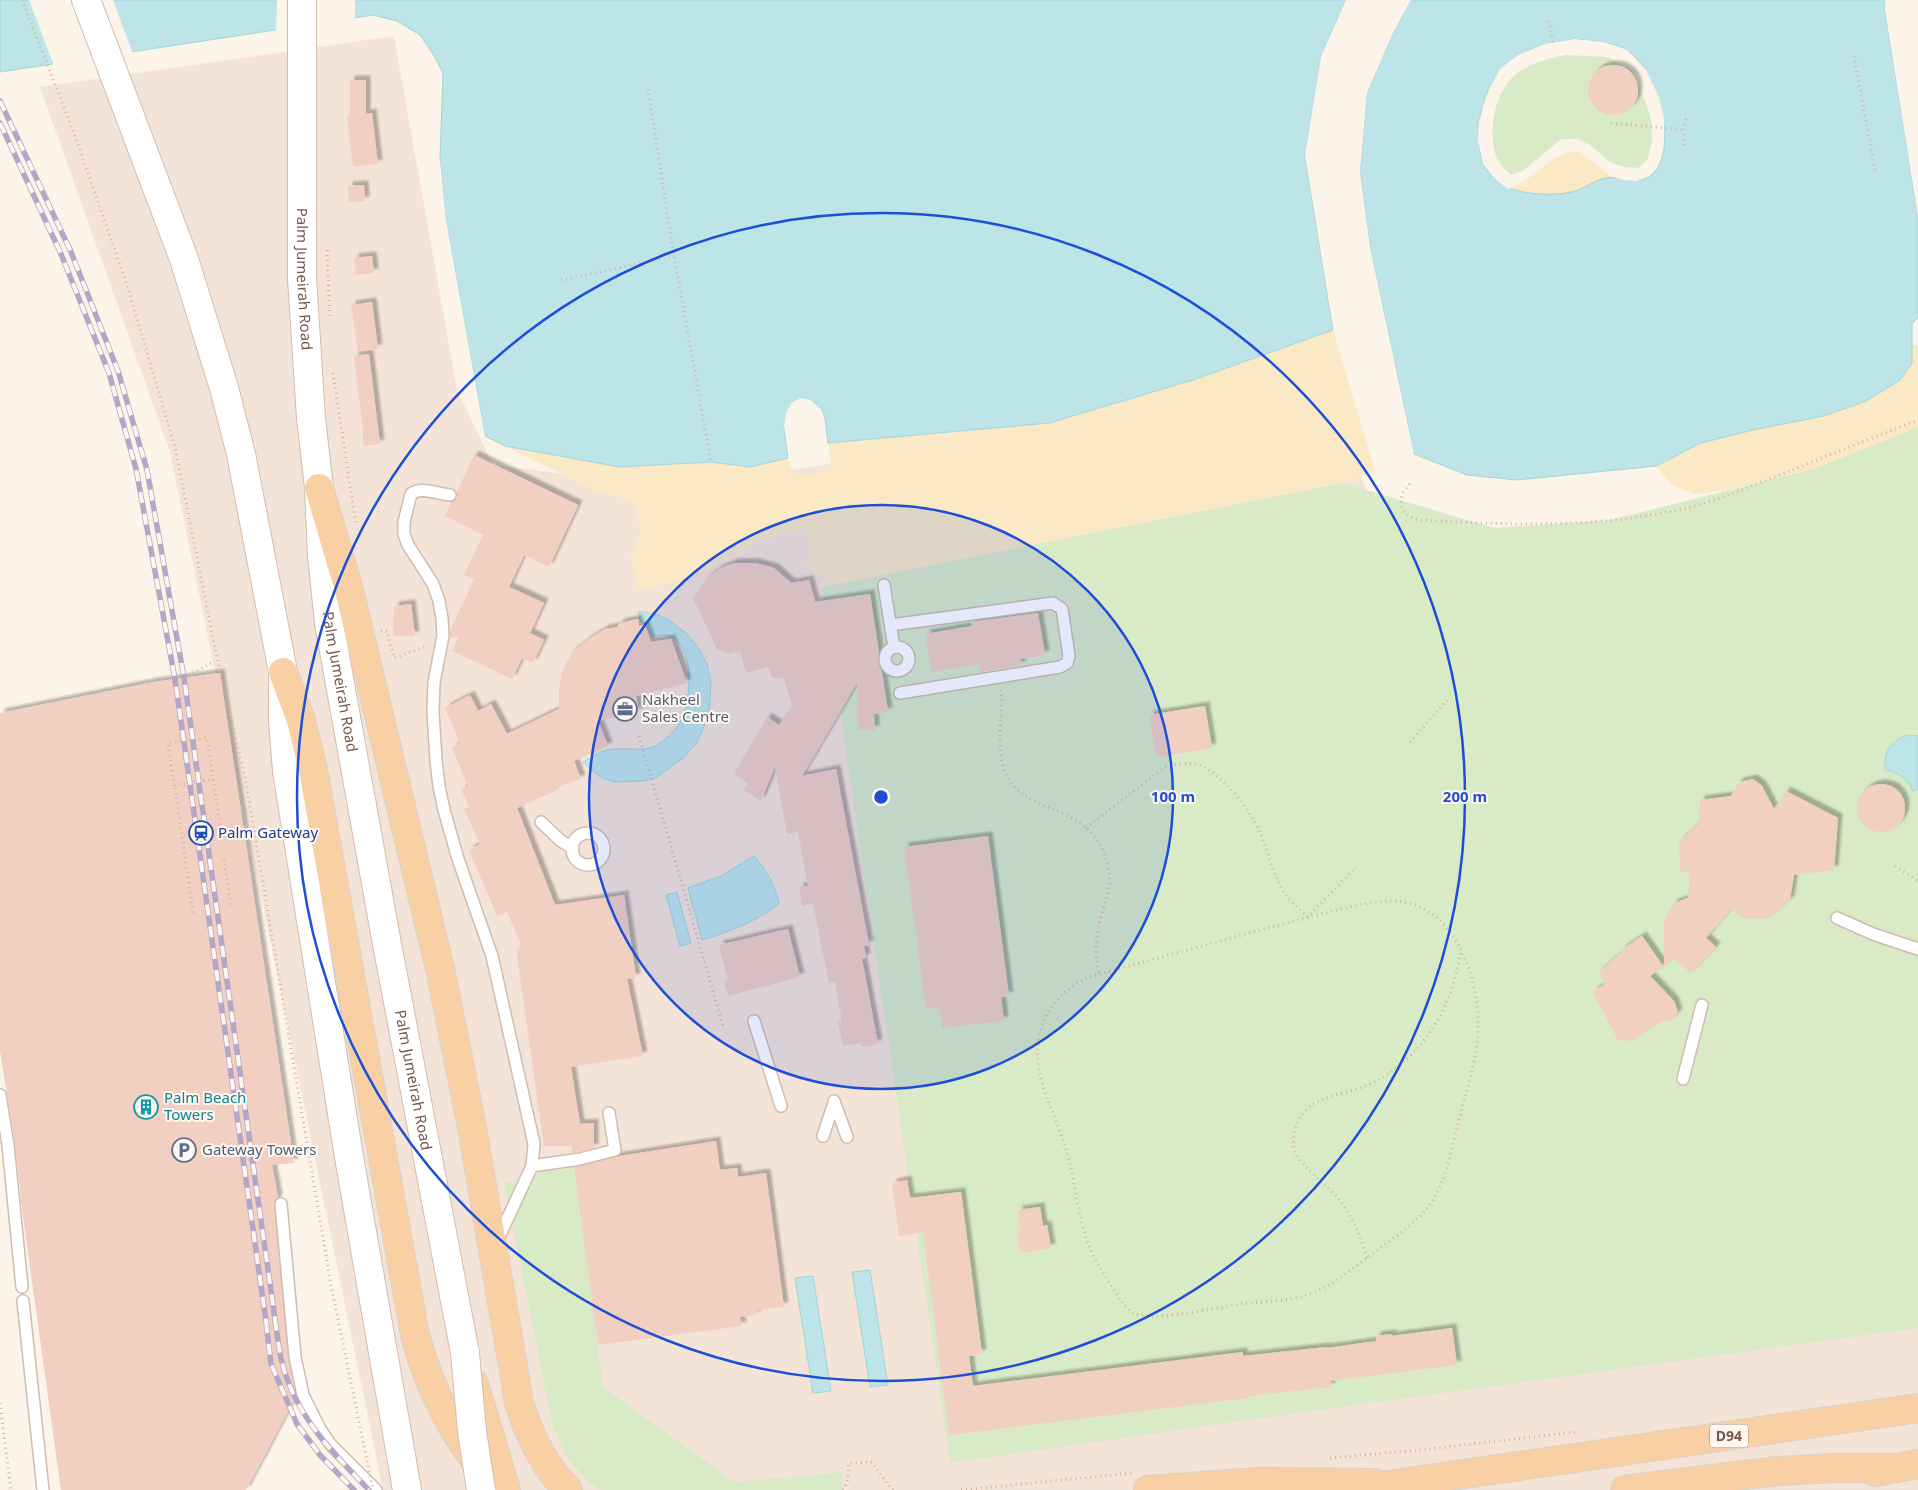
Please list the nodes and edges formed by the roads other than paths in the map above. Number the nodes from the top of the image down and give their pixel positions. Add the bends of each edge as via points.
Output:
1 (86, 0) edge
2 (302, 0) edge
3 (319, 488) junction
4 (450, 495) dead end
5 (884, 585) dead end
6 (891, 625) junction
7 (894, 647) dead end
8 (283, 672) junction
9 (900, 692) dead end
10 (541, 822) dead end
11 (573, 848) dead end
12 (1837, 918) dead end
13 (1918, 949) edge
14 (1702, 1005) dead end
15 (754, 1021) dead end
16 (1683, 1080) dead end
17 (0, 1095) edge
18 (781, 1106) dead end
19 (609, 1113) dead end
20 (823, 1136) dead end
21 (847, 1137) dead end
22 (532, 1166) junction
23 (281, 1204) dead end
24 (493, 1250) junction
25 (22, 1287) dead end
26 (23, 1301) dead end
27 (464, 1353) junction
28 (1918, 1408) edge
29 (1906, 1466) edge
30 (1145, 1481) edge
31 (1391, 1483) junction
32 (43, 1490) edge
33 (374, 1490) edge
34 (407, 1490) edge
35 (481, 1490) edge
36 (502, 1490) edge
37 (506, 1490) edge
38 (568, 1490) edge
39 (1354, 1490) edge
40 (1625, 1490) edge
41 (1790, 1490) edge

1 - 8 main road via 184,259 224,388 241,454
2 - 3 main road, Palm Jumeirah Road via 302,278
3 - 24 main road via 356,619 440,969
3 - 27 main road, Palm Jumeirah Road via 330,623
4 - 22 lane via 420,490 413,492 404,522 408,545 433,584 439,601 442,641 433,704 440,786 450,835 484,930 498,981 534,1144
5 - 6 lane
6 - 7 lane
6 - 9 lane via 1050,603 1062,609 1069,656 1066,664 1060,667
8 - 34 main road via 286,771
8 - 36 main road via 301,720 313,770 415,1335 429,1380 445,1414 475,1461
10 - 11 lane
12 - 13 lane
14 - 16 lane
15 - 18 lane
17 - 25 lane
19 - 22 lane via 615,1150
20 - 21 lane via 834,1101
22 - 24 lane
23 - 33 lane via 295,1357 303,1395 331,1445
24 - 38 main road via 525,1424 546,1464
26 - 32 lane
27 - 35 main road, Palm Jumeirah Road, bridge
27 - 37 main road, bridge
28 - 31 main road, D94
29 - 40 main road via 1778,1472
29 - 41 main road
30 - 31 main road
31 - 39 main road, D94

